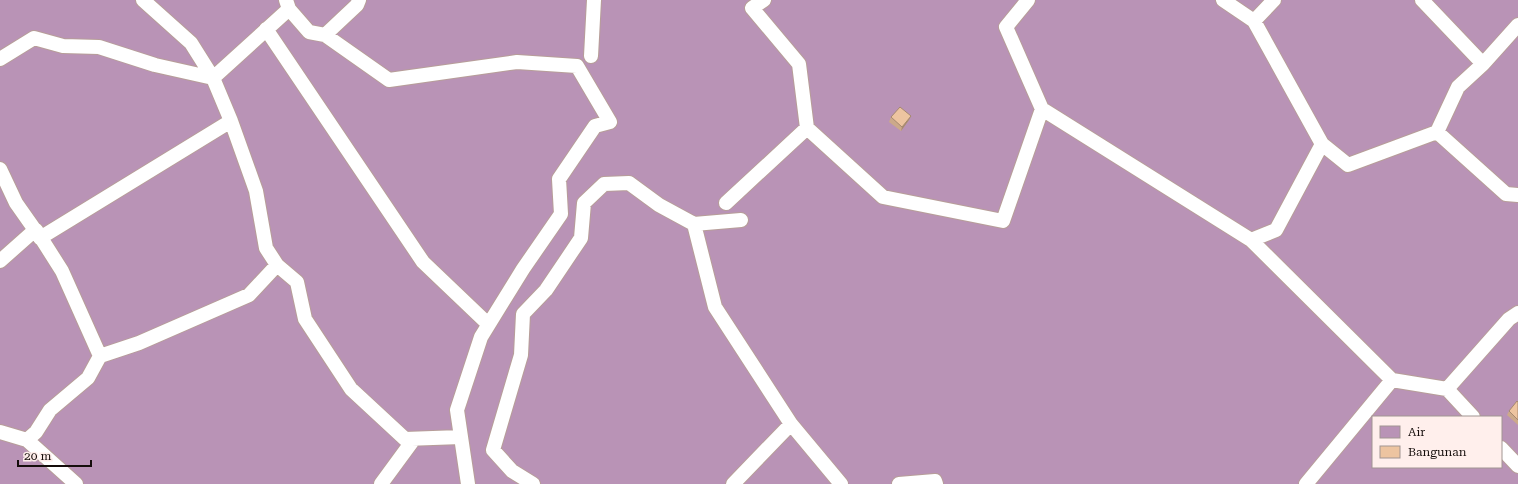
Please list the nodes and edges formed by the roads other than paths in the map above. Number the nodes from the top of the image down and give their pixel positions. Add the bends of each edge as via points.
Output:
1 (143, 0) edge
2 (359, 0) edge
3 (594, 0) edge
4 (764, 0) edge
5 (1028, 0) edge
6 (1223, 0) edge
7 (1274, 0) edge
8 (1422, 0) edge
9 (746, 4) edge
10 (287, 5) edge
11 (1254, 21) junction
12 (1518, 25) edge
13 (266, 29) junction
14 (325, 35) junction
15 (591, 56) dead end
16 (0, 59) edge
17 (1483, 64) junction
18 (213, 78) junction
19 (1042, 109) junction
20 (231, 121) junction
21 (808, 128) junction
22 (1437, 132) junction
23 (1322, 144) junction
24 (0, 169) edge
25 (1518, 195) edge
26 (726, 203) dead end
27 (741, 220) dead end
28 (694, 224) junction
29 (38, 234) junction
30 (1252, 240) junction
31 (0, 261) edge
32 (277, 265) junction
33 (1518, 312) edge
34 (488, 324) junction
35 (100, 356) junction
36 (1392, 380) junction
37 (1447, 389) junction
38 (1472, 416) edge
39 (791, 424) junction
40 (0, 432) edge
41 (461, 437) junction
42 (414, 438) junction
43 (27, 440) junction
44 (1502, 449) edge
45 (1518, 466) edge
46 (76, 484) edge
47 (381, 484) edge
48 (468, 484) edge
49 (533, 484) edge
50 (733, 484) edge
51 (841, 484) edge
52 (899, 484) edge
53 (936, 484) edge
54 (1306, 484) edge

1 - 18 lane via 191,43
2 - 14 lane via 357,5
3 - 15 lane
4 - 9 lane
5 - 19 lane via 1006,27
6 - 11 lane
7 - 11 lane
8 - 17 lane
9 - 21 lane via 799,64
10 - 13 lane
10 - 14 lane via 309,32
11 - 23 lane
12 - 17 lane
13 - 18 lane
13 - 34 lane via 424,262
14 - 34 lane via 389,80 517,62 577,66 610,122 595,126 559,179 561,214
16 - 18 lane via 34,38 63,46 99,47 155,65
17 - 22 lane via 1458,87
18 - 20 lane
19 - 21 lane via 1003,221 883,197
19 - 30 lane
20 - 29 lane
20 - 32 lane via 256,191 266,248
21 - 26 lane
22 - 23 lane via 1348,165
22 - 25 lane via 1506,194
23 - 30 lane via 1276,230
24 - 29 lane via 16,203
27 - 28 lane
28 - 39 lane via 715,307
28 - 49 lane via 659,205 630,183 604,184 584,203 581,238 546,290 523,314 521,355 493,450 512,471
29 - 31 lane
29 - 35 lane via 62,271
30 - 36 lane
32 - 35 lane via 249,295 139,343
32 - 42 lane via 296,282 305,319 351,389 405,438
33 - 37 lane
34 - 41 lane via 481,337 457,410
35 - 43 lane via 88,378 50,410 36,432
36 - 37 lane
36 - 54 lane
37 - 38 lane
39 - 50 lane
39 - 51 lane
40 - 43 lane
41 - 42 lane
41 - 48 lane
42 - 47 lane
43 - 46 lane
44 - 45 lane
52 - 53 lane via 935,481

